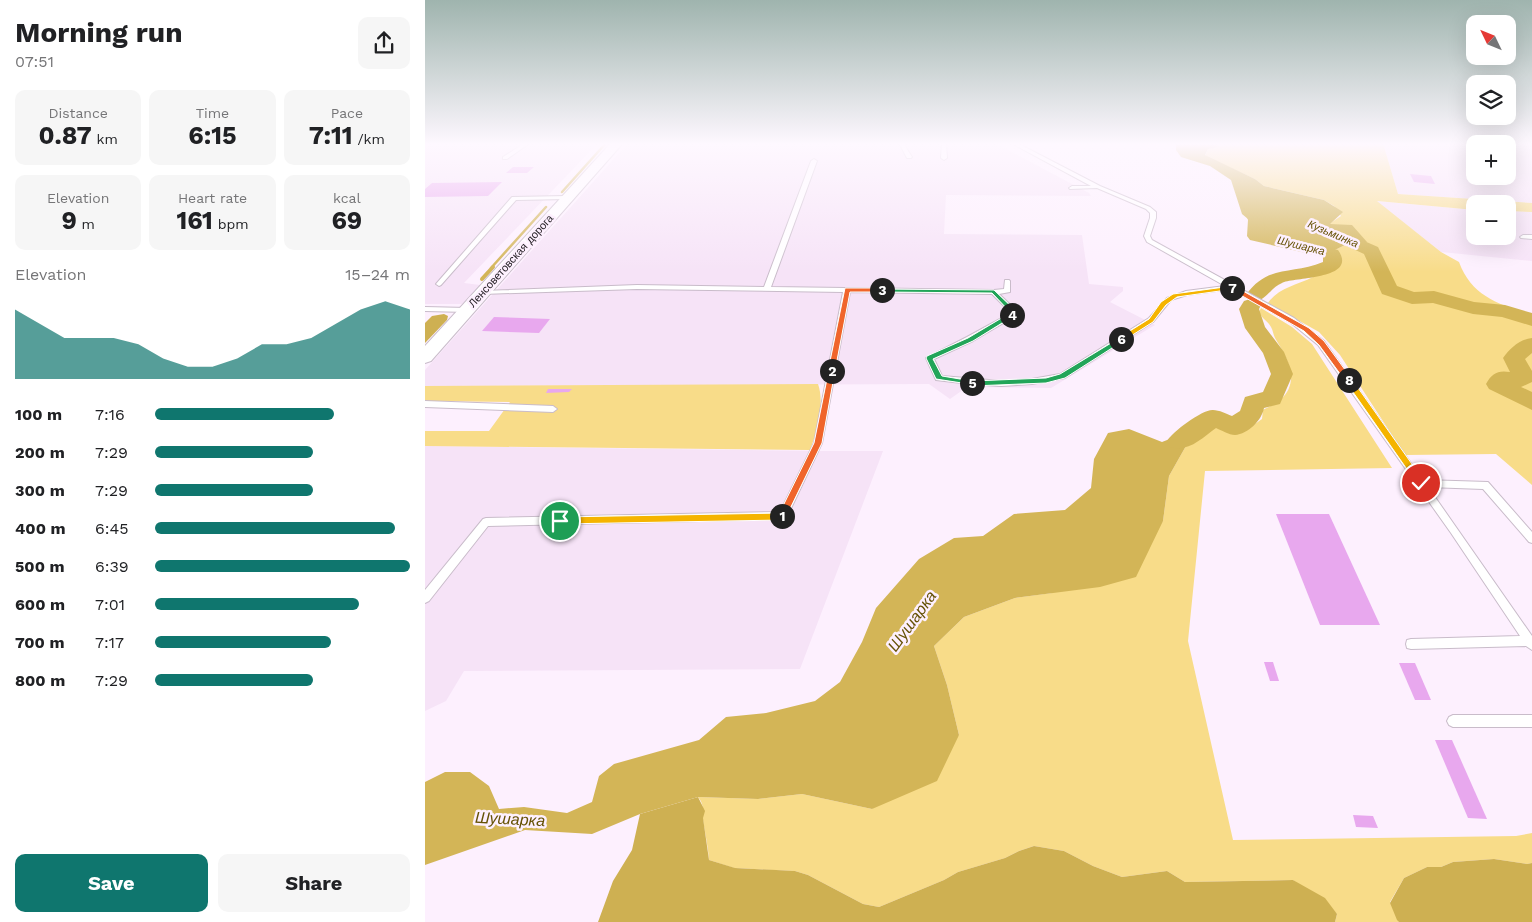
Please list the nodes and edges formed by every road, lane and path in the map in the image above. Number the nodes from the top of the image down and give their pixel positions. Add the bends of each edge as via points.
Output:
1 (578, 186) edge
2 (804, 186) edge
3 (1099, 187) joint
4 (1072, 188) dead end
5 (567, 198) junction
6 (1523, 237) dead end
7 (1532, 237) edge
8 (1007, 280) dead end
9 (439, 284) dead end
10 (767, 288) junction
11 (1233, 288) junction
12 (847, 290) junction
13 (483, 292) junction
14 (994, 292) junction
15 (425, 309) edge
16 (467, 310) junction
17 (425, 357) edge
18 (425, 404) edge
19 (553, 409) dead end
20 (1421, 483) junction
21 (1532, 539) edge
22 (425, 598) edge
23 (1531, 643) edge
24 (1411, 644) dead end
25 (1453, 721) dead end
26 (1532, 721) edge

1 - 5 street, Ленсоветовская дорога
2 - 10 lane
3 - 4 lane
3 - 11 lane via 1153,212 1149,241
5 - 9 lane via 514,198
5 - 13 street, Ленсоветовская дорога
6 - 7 lane
8 - 14 lane via 1008,291
10 - 12 lane
10 - 13 lane via 637,287
11 - 14 lane via 1186,293 1169,299 1151,320 1063,376 1046,381 978,384 939,378 929,358 1015,313
11 - 20 lane via 1292,320 1321,343
12 - 14 lane
12 - 22 lane via 818,443 783,516 486,522
13 - 16 street, Ленсоветовская дорога
15 - 16 lane
16 - 17 street, Ленсоветовская дорога
18 - 19 lane
20 - 21 lane via 1485,485
20 - 23 lane
23 - 24 lane
25 - 26 lane

